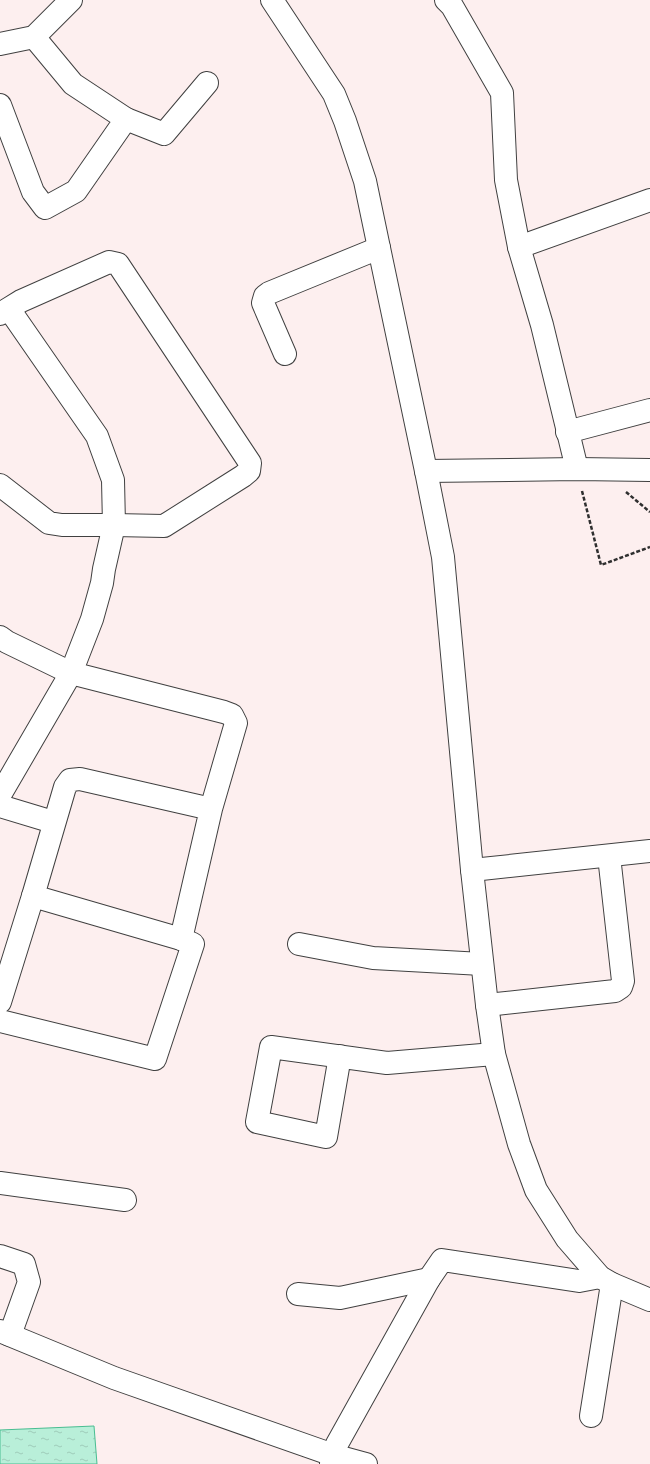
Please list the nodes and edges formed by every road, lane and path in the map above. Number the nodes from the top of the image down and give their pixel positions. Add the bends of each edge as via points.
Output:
1 (71, 0) edge
2 (272, 0) edge
3 (446, 0) edge
4 (34, 37) junction
5 (0, 44) edge
6 (207, 83) dead end
7 (0, 105) edge
8 (126, 119) junction
9 (650, 200) edge
10 (519, 247) junction
11 (379, 248) junction
12 (4, 311) edge
13 (285, 354) dead end
14 (650, 410) edge
15 (567, 432) junction
16 (577, 469) junction
17 (650, 470) edge
18 (426, 471) junction
19 (0, 485) edge
20 (114, 525) junction
21 (650, 547) edge
22 (0, 637) edge
23 (71, 673) junction
24 (0, 795) edge
25 (0, 806) edge
26 (212, 809) junction
27 (53, 822) junction
28 (650, 851) edge
29 (609, 856) junction
30 (472, 870) junction
31 (33, 896) junction
32 (181, 938) junction
33 (299, 944) dead end
34 (482, 964) junction
35 (0, 1002) edge
36 (488, 1005) junction
37 (0, 1021) edge
38 (494, 1054) junction
39 (340, 1056) junction
40 (0, 1183) edge
41 (125, 1200) dead end
42 (0, 1256) edge
43 (429, 1279) junction
44 (606, 1280) junction
45 (298, 1294) dead end
46 (650, 1300) edge
47 (5, 1333) edge
48 (590, 1416) dead end
49 (332, 1460) edge
50 (366, 1464) edge

1 - 4 street
2 - 11 street via 334,94 365,181
3 - 10 street via 452,6 502,92 506,180
4 - 5 street
4 - 8 street via 73,84
6 - 8 street via 164,134
7 - 8 street via 33,192 44,208 76,191
9 - 10 street
10 - 15 street via 542,325
11 - 13 street via 265,296 263,303
11 - 18 street
12 - 20 street via 96,436 113,480
12 - 20 street via 109,262 118,264 250,463 249,471 243,476 164,526
14 - 15 street
15 - 16 street
16 - 17 street
16 - 18 street
16 - 21 path via 601,565
18 - 30 street via 442,557
19 - 20 street via 49,523
20 - 23 street via 92,619
22 - 23 street
23 - 24 street
23 - 26 street via 232,716 236,723
25 - 27 street
26 - 27 street via 80,779 70,780 65,787
26 - 32 street
27 - 31 street
28 - 29 street
29 - 30 street
29 - 36 street via 623,981 621,987 615,991
30 - 34 street
31 - 32 street
31 - 35 street
32 - 37 street via 193,944 155,1059
33 - 34 street via 373,958
34 - 36 street
36 - 38 street
38 - 39 street via 387,1063
38 - 44 street via 518,1144 536,1190 567,1240
39 - 39 street via 271,1046 257,1122 326,1136
40 - 41 street
42 - 47 street via 24,1264 29,1282
43 - 44 street via 442,1260 579,1281
43 - 45 street via 340,1298
43 - 49 street via 337,1444
44 - 46 street
44 - 48 street
47 - 49 street via 114,1378
49 - 50 street

